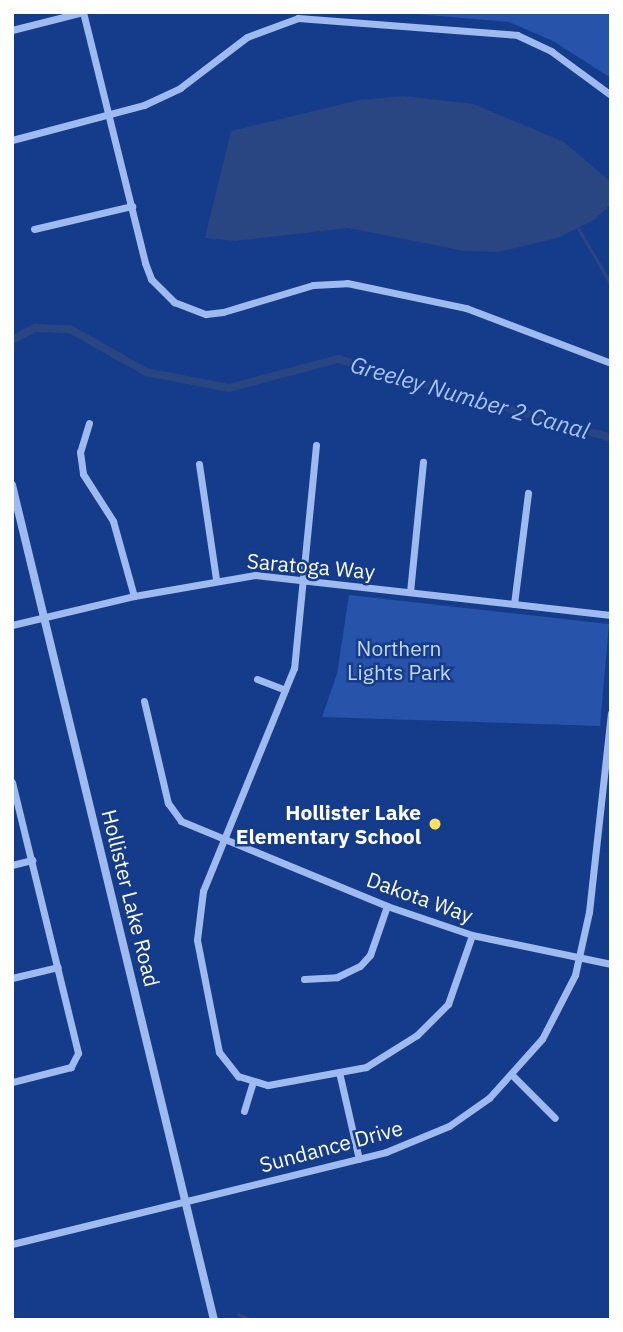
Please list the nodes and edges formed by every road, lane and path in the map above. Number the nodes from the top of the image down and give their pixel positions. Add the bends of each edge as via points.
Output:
1 (83, 12) edge
2 (298, 15) edge
3 (12, 30) edge
4 (611, 95) edge
5 (110, 114) junction
6 (12, 140) edge
7 (132, 206) junction
8 (34, 229) dead end
9 (611, 363) edge
10 (89, 423) dead end
11 (316, 445) dead end
12 (423, 462) dead end
13 (199, 464) dead end
14 (12, 485) edge
15 (528, 493) dead end
16 (216, 579) junction
17 (305, 581) junction
18 (410, 593) junction
19 (134, 596) junction
20 (514, 604) junction
21 (611, 615) edge
22 (45, 617) junction
23 (12, 625) edge
24 (257, 679) dead end
25 (285, 690) junction
26 (144, 701) dead end
27 (611, 713) edge
28 (12, 782) edge
29 (224, 840) junction
30 (32, 860) junction
31 (12, 865) edge
32 (387, 906) junction
33 (472, 935) junction
34 (580, 958) junction
35 (611, 964) edge
36 (58, 967) junction
37 (12, 978) edge
38 (304, 979) dead end
39 (338, 1072) junction
40 (513, 1076) junction
41 (254, 1081) junction
42 (12, 1082) edge
43 (244, 1111) dead end
44 (555, 1118) dead end
45 (359, 1159) junction
46 (186, 1201) junction
47 (12, 1244) edge
48 (214, 1320) edge

1 - 3 street
1 - 5 street
2 - 4 street via 517,35 551,51
2 - 5 street via 247,37 164,96
5 - 6 street
5 - 7 street
7 - 8 street
7 - 9 street via 151,279 160,292 189,309 223,312 313,285 347,283 466,308
10 - 19 street via 80,452 83,474 113,521
11 - 17 street
12 - 18 street
13 - 16 street
14 - 22 street, Hollister Lake Road
15 - 20 street
16 - 17 street, Saratoga Way via 255,575
16 - 19 street, Saratoga Way
17 - 18 street, Saratoga Way
17 - 25 street via 294,668
18 - 20 street, Saratoga Way
19 - 22 street, Saratoga Way
20 - 21 street, Saratoga Way
22 - 23 street, Saratoga Way
22 - 46 street, Hollister Lake Road
24 - 25 street
25 - 29 street
26 - 29 street, Dakota Way via 168,803 181,821
27 - 34 street, Sundance Drive
28 - 30 street
29 - 32 street, Dakota Way
29 - 41 street via 203,891 197,940 219,1052 238,1076
30 - 31 street
30 - 36 street
32 - 33 street, Dakota Way
32 - 38 street via 370,956 360,966 337,977
33 - 34 street, Dakota Way
33 - 39 street via 448,1004 417,1035 366,1067
34 - 35 street, Dakota Way
34 - 40 street, Sundance Drive via 554,1020
36 - 37 street
36 - 42 street via 78,1053 75,1063
39 - 41 street via 268,1085
39 - 45 street
40 - 44 street
40 - 45 street, Sundance Drive via 449,1126
41 - 43 street
45 - 46 street, Sundance Drive
46 - 47 street, Sundance Drive
46 - 48 street, Hollister Lake Road

